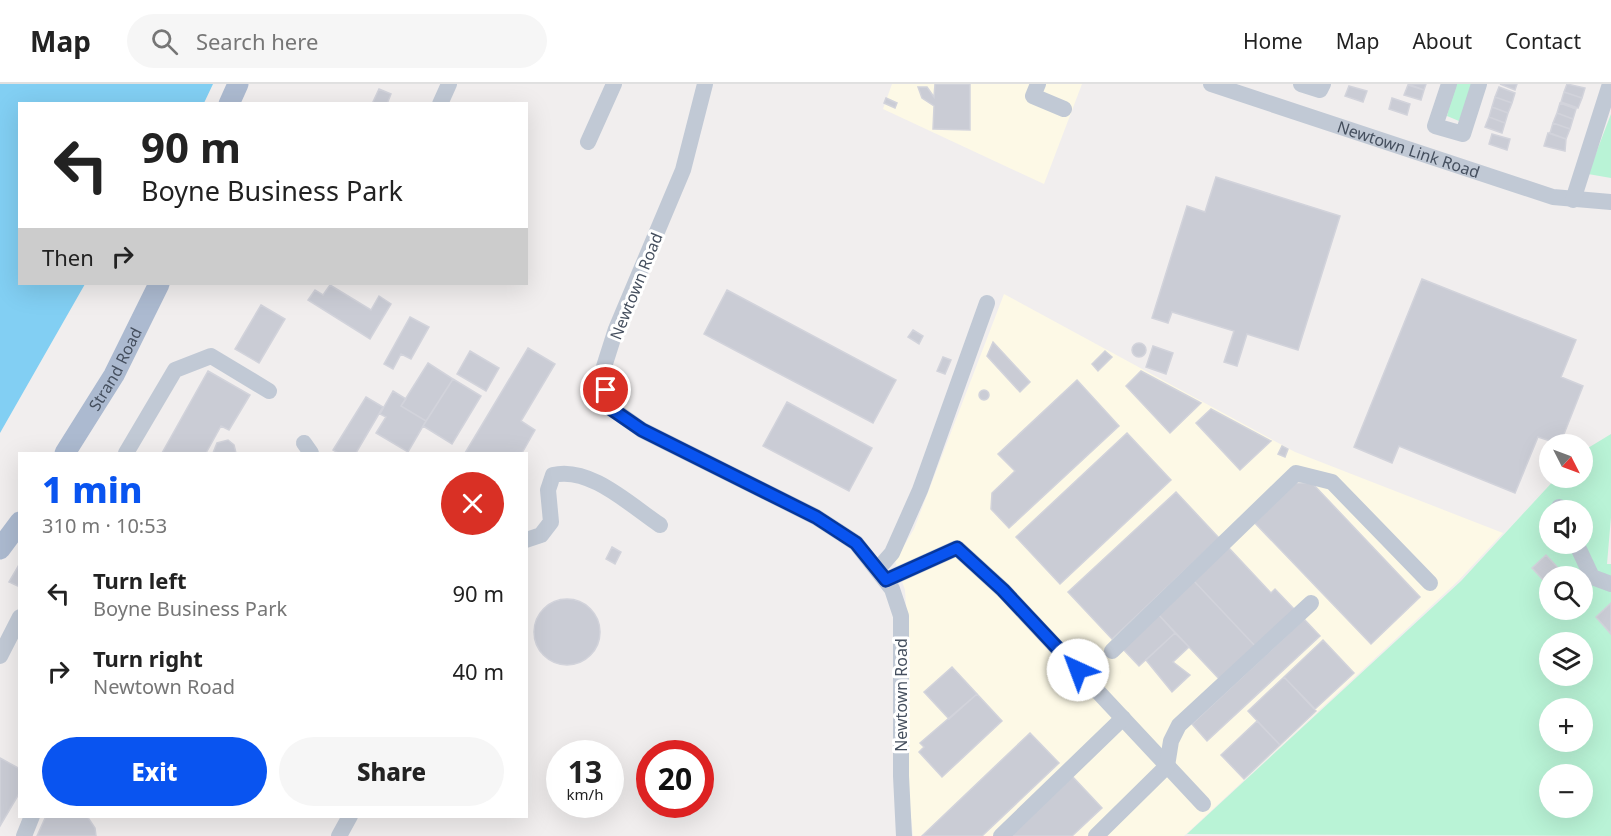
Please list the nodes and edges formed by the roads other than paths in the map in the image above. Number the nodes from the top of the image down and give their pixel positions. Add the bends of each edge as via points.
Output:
1 (238, 84) edge
2 (449, 84) edge
3 (614, 84) edge
4 (705, 84) edge
5 (1038, 84) edge
6 (1211, 84) edge
7 (1301, 84) edge
8 (1323, 84) edge
9 (1449, 84) edge
10 (1479, 84) edge
11 (1610, 84) edge
12 (231, 102) edge
13 (441, 102) edge
14 (1064, 109) dead end
15 (588, 142) dead end
16 (1573, 200) junction
17 (1611, 202) edge
18 (159, 285) edge
19 (987, 303) dead end
20 (269, 391) dead end
21 (66, 452) edge
22 (127, 452) edge
23 (18, 525) edge
24 (660, 525) dead end
25 (528, 539) edge
26 (0, 549) edge
27 (1581, 554) edge
28 (882, 574) junction
29 (1431, 584) dead end
30 (1611, 584) edge
31 (1311, 603) dead end
32 (18, 621) edge
33 (1112, 651) dead end
34 (0, 657) edge
35 (1123, 718) junction
36 (1167, 766) junction
37 (1203, 804) dead end
38 (31, 818) edge
39 (349, 818) edge
40 (24, 836) edge
41 (339, 836) edge
42 (904, 836) edge
43 (1001, 836) edge
44 (1096, 836) edge

1 - 12 main road
2 - 13 street
3 - 15 street
4 - 28 street, Newtown Road via 683,170 616,329 602,373 610,408 642,430 816,517 856,543
5 - 14 street via 1032,96
6 - 16 street, Newtown Link Road via 1498,180
7 - 8 street via 1320,90
9 - 10 street via 1435,126 1463,134
11 - 16 street
16 - 17 street, Newtown Link Road
18 - 21 main road, Strand Road via 114,375
19 - 28 street via 920,490
20 - 22 street via 211,356 175,370
23 - 26 main road
24 - 25 street via 591,480 566,472 553,475 548,490 552,522 542,535
27 - 30 street via 1592,577
28 - 35 street via 957,548 1003,590
28 - 42 street, Newtown Road via 901,616
29 - 33 street via 1332,482 1296,473
31 - 36 street via 1179,725 1171,741
32 - 34 street
35 - 36 street
35 - 43 street
36 - 37 street
36 - 44 street
38 - 40 street
39 - 41 street

